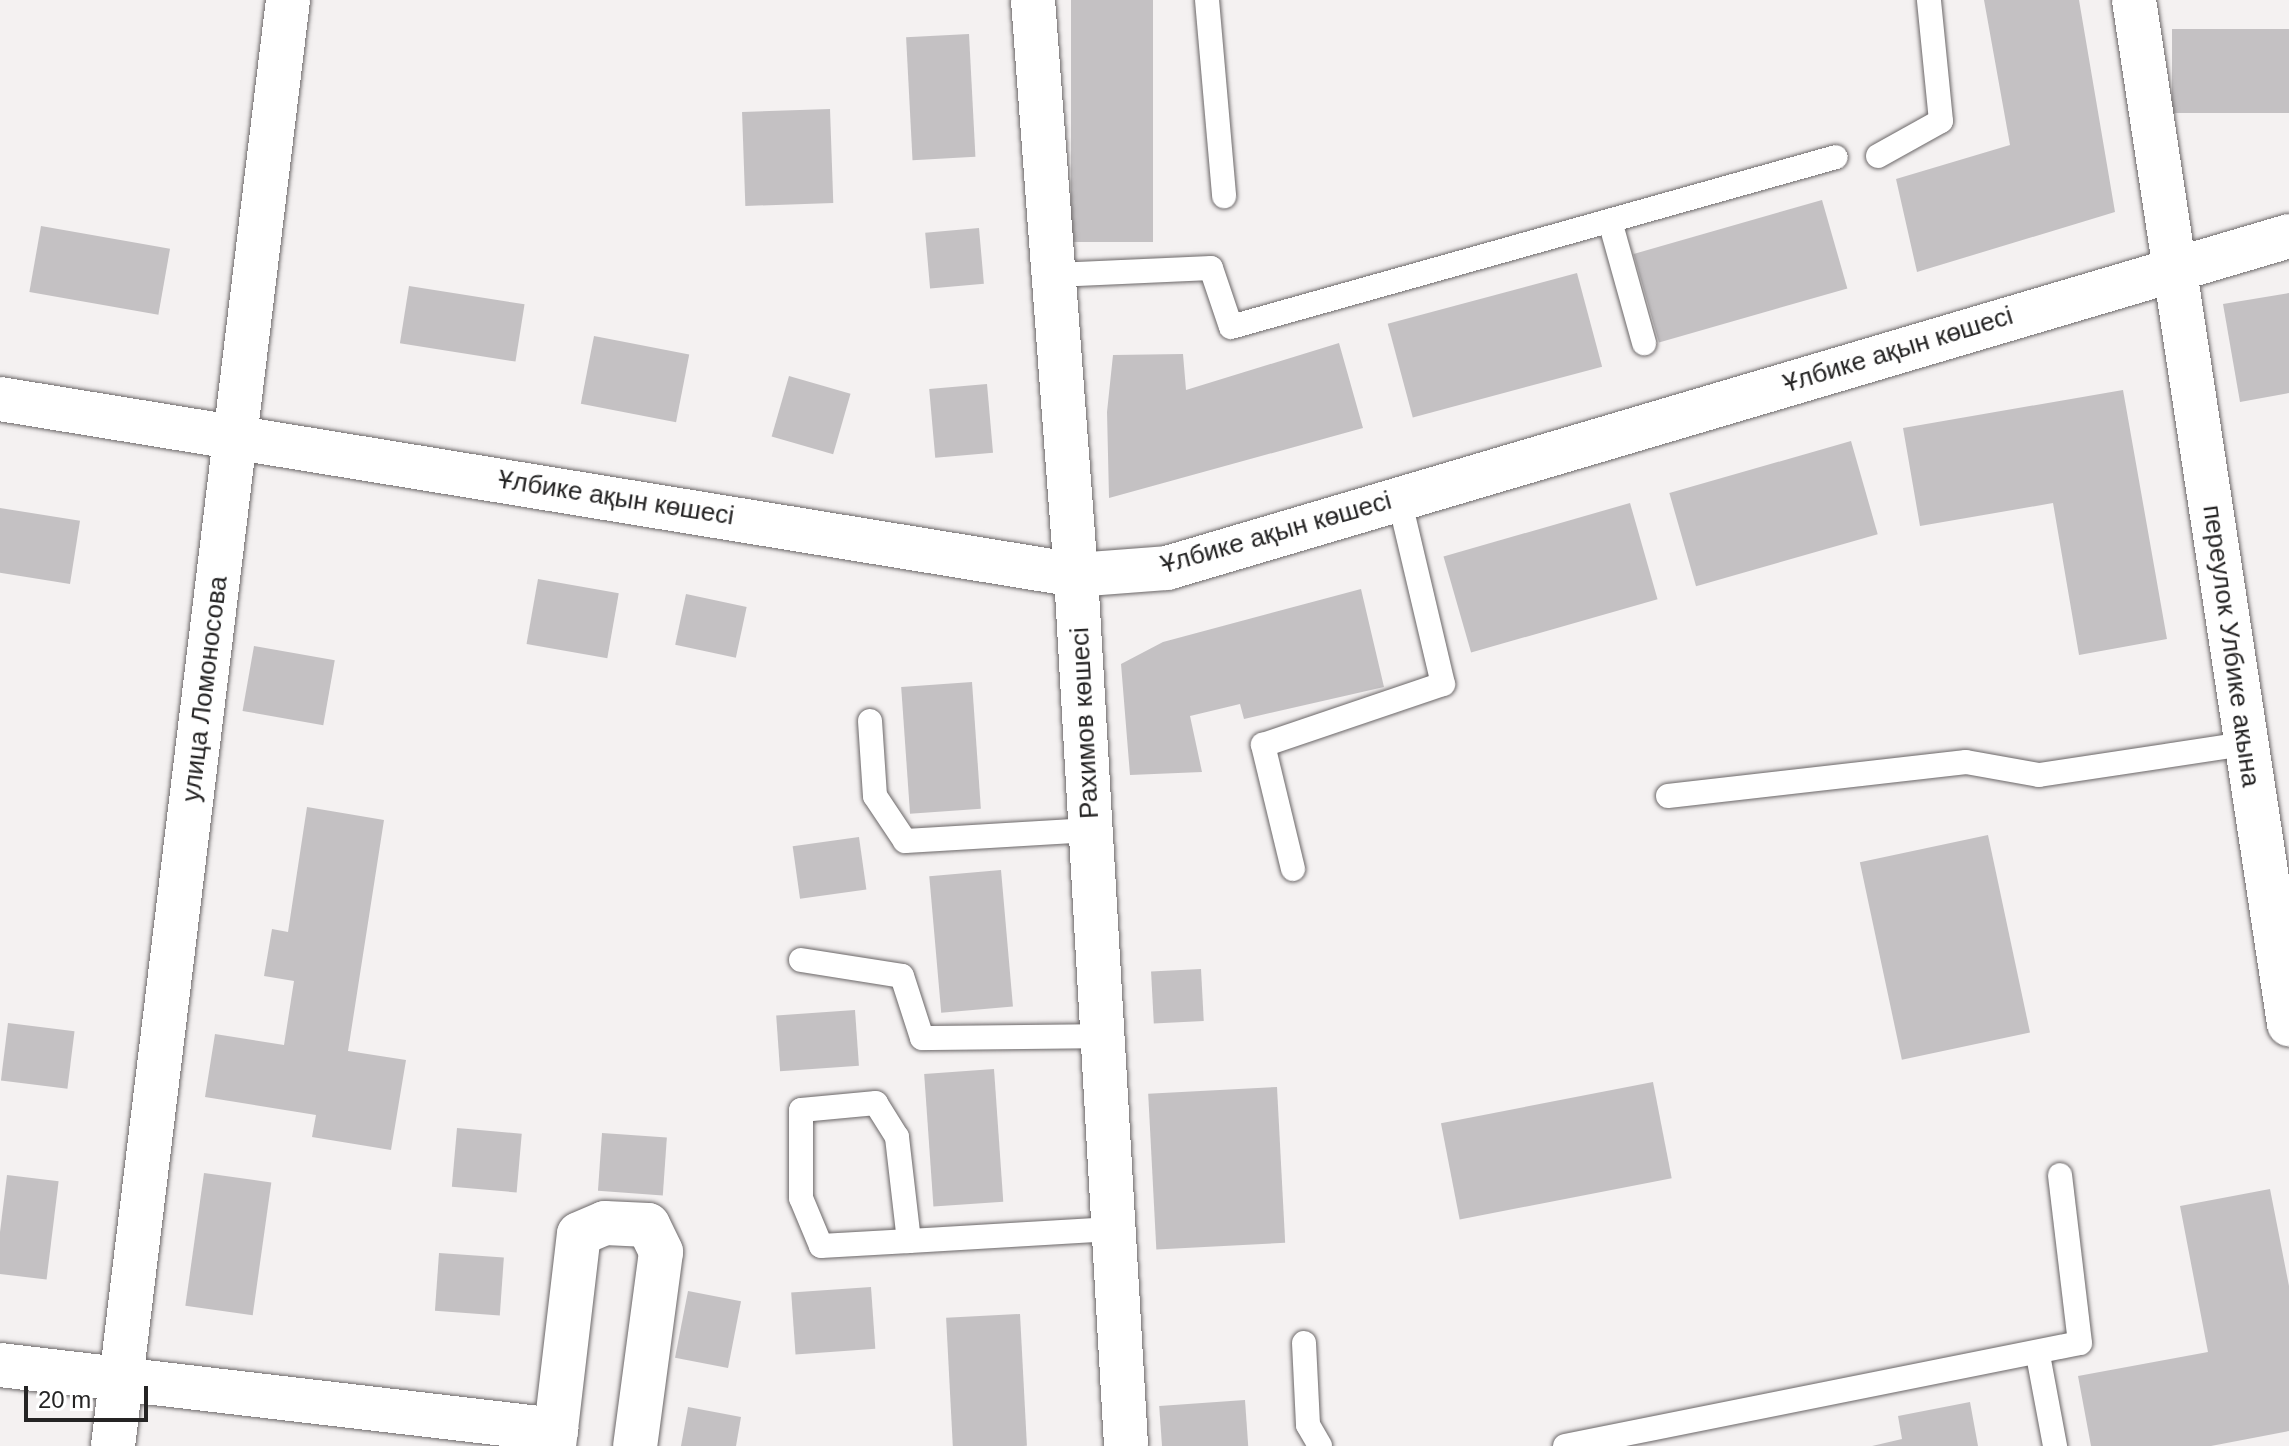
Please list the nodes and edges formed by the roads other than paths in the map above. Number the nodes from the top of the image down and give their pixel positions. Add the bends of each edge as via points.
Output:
1 (288, 0) edge
2 (1033, 0) edge
3 (1207, 0) edge
4 (1929, 0) edge
5 (2134, 0) edge
6 (1878, 156) dead end
7 (1836, 157) dead end
8 (1224, 196) dead end
9 (1610, 221) junction
10 (2289, 236) edge
11 (2175, 267) junction
12 (1055, 275) junction
13 (1644, 343) dead end
14 (0, 399) edge
15 (236, 436) junction
16 (1399, 498) junction
17 (1076, 575) junction
18 (870, 721) dead end
19 (2245, 744) junction
20 (1668, 796) dead end
21 (1091, 830) junction
22 (1293, 869) dead end
23 (801, 960) dead end
24 (2289, 1024) edge
25 (1103, 1036) junction
26 (2060, 1175) dead end
27 (1113, 1229) junction
28 (909, 1241) junction
29 (1304, 1343) dead end
30 (2038, 1355) junction
31 (0, 1365) edge
32 (122, 1378) junction
33 (555, 1438) edge
34 (113, 1446) edge
35 (635, 1446) edge
36 (1126, 1446) edge
37 (1320, 1446) edge
38 (1565, 1446) edge
39 (2055, 1446) edge

1 - 15 street, улица Ломоносова
2 - 12 street, Рахимов көшесі
3 - 8 lane
4 - 6 lane via 1941,121
5 - 11 street, переулок Улбике акына
7 - 9 lane
9 - 12 lane via 1231,327 1211,268
9 - 13 lane
10 - 11 street, Ұлбике ақын көшесі
11 - 16 street, Ұлбике ақын көшесі
11 - 19 street, переулок Улбике акына
12 - 17 street, Рахимов көшесі
14 - 15 street, Ұлбике ақын көшесі
15 - 17 street, Ұлбике ақын көшесі
15 - 32 street, улица Ломоносова
16 - 17 street, Ұлбике ақын көшесі via 1167,568
16 - 22 lane via 1443,684 1263,745
17 - 21 street, Рахимов көшесі
18 - 21 lane via 875,796 905,841
19 - 20 lane via 2039,775 1966,762
19 - 24 street, переулок Улбике акына
21 - 25 street, Рахимов көшесі
23 - 25 lane via 902,976 922,1038
25 - 27 street, Рахимов көшесі
26 - 30 lane via 2080,1343
27 - 28 lane
27 - 36 street, Рахимов көшесі
28 - 28 lane via 821,1246 801,1198 801,1110 876,1103 897,1137
29 - 37 lane via 1308,1425
30 - 38 lane
30 - 39 lane
31 - 32 street
32 - 33 street
32 - 34 street, улица Ломоносова
33 - 35 street via 579,1234 605,1223 648,1225 661,1252

